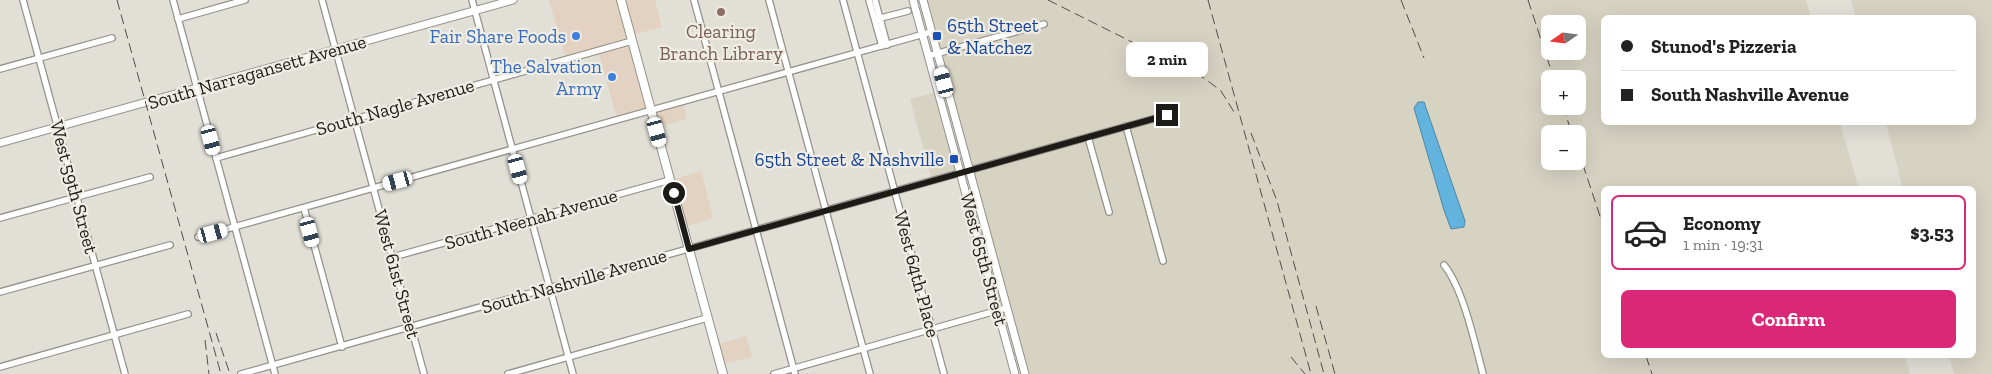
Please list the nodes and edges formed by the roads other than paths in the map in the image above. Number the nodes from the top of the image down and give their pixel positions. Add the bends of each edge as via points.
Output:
1 (23, 0) edge
2 (173, 0) edge
3 (246, 0) edge
4 (322, 0) edge
5 (472, 0) edge
6 (513, 0) edge
7 (621, 0) edge
8 (694, 0) edge
9 (769, 0) edge
10 (843, 0) edge
11 (872, 0) edge
12 (913, 0) edge
13 (923, 0) edge
14 (475, 11) junction
15 (908, 11) dead end
16 (178, 18) junction
17 (877, 19) junction
18 (1044, 24) dead end
19 (931, 32) junction
20 (922, 34) junction
21 (112, 38) dead end
22 (632, 41) junction
23 (885, 45) junction
24 (336, 49) junction
25 (857, 53) junction
26 (937, 54) junction
27 (928, 56) junction
28 (39, 58) junction
29 (0, 69) edge
30 (789, 72) junction
31 (494, 80) junction
32 (197, 88) junction
33 (718, 92) junction
34 (651, 111) junction
35 (1167, 115) dead end
36 (355, 118) junction
37 (1126, 126) junction
38 (58, 127) junction
39 (1088, 137) junction
40 (0, 143) edge
41 (513, 149) junction
42 (216, 158) junction
43 (968, 170) junction
44 (960, 172) junction
45 (150, 177) dead end
46 (670, 180) junction
47 (374, 188) junction
48 (895, 191) junction
49 (77, 197) junction
50 (304, 208) junction
51 (826, 210) junction
52 (1108, 212) dead end
53 (0, 218) edge
54 (532, 219) junction
55 (235, 227) junction
56 (756, 230) junction
57 (198, 237) dead end
58 (170, 245) dead end
59 (689, 249) junction
60 (393, 258) junction
61 (1163, 261) dead end
62 (96, 265) junction
63 (1444, 265) dead end
64 (550, 288) junction
65 (0, 292) edge
66 (1006, 308) junction
67 (998, 311) junction
68 (188, 314) dead end
69 (708, 318) junction
70 (411, 327) junction
71 (932, 330) junction
72 (114, 335) junction
73 (342, 346) junction
74 (864, 349) junction
75 (569, 357) junction
76 (273, 366) junction
77 (0, 367) edge
78 (794, 371) edge
79 (125, 374) edge
80 (241, 374) edge
81 (275, 374) edge
82 (424, 374) edge
83 (508, 374) edge
84 (574, 374) edge
85 (722, 374) edge
86 (774, 374) edge
87 (870, 374) edge
88 (944, 374) edge
89 (1015, 374) edge
90 (1025, 374) edge
91 (1483, 374) edge

1 - 28 street, West 59th Street
2 - 16 street
3 - 16 street
4 - 24 street, West 61st Street
5 - 14 street
6 - 14 street, South Narragansett Avenue
7 - 22 main road
8 - 33 street
9 - 30 street
10 - 25 street, West 64th Place
11 - 17 street
12 - 20 street, West 65th Street
13 - 19 street, West 65th Street
14 - 24 street, South Narragansett Avenue
14 - 31 street
15 - 17 street
16 - 32 street
17 - 23 street
18 - 26 street
19 - 20 street
19 - 26 street, West 65th Street
20 - 23 street
20 - 27 street, West 65th Street
21 - 28 street
22 - 31 street, South Nagle Avenue
22 - 34 main road
23 - 25 street
24 - 32 street, South Narragansett Avenue
24 - 36 street, West 61st Street
25 - 30 street
25 - 48 street, West 64th Place
26 - 27 street
26 - 43 street, West 65th Street
27 - 44 street, West 65th Street
28 - 29 street
28 - 38 street, West 59th Street
30 - 33 street
30 - 51 street
31 - 36 street, South Nagle Avenue
31 - 41 street
32 - 38 street, South Narragansett Avenue
32 - 42 street
33 - 34 street
33 - 56 street
34 - 41 street
34 - 46 main road
35 - 37 street, South Nashville Avenue
36 - 42 street, South Nagle Avenue
36 - 47 street, West 61st Street
37 - 39 street, South Nashville Avenue
37 - 61 street
38 - 40 street, South Narragansett Avenue
38 - 49 street, West 59th Street
39 - 43 street, South Nashville Avenue
39 - 52 street
41 - 47 street
41 - 54 street
42 - 55 street
43 - 44 street, South Nashville Avenue
43 - 66 street, West 65th Street
44 - 48 street, South Nashville Avenue
44 - 67 street, West 65th Street
45 - 49 street
46 - 54 street, South Neenah Avenue
46 - 59 main road
47 - 50 street
47 - 60 street, West 61st Street
48 - 51 street, South Nashville Avenue
48 - 71 street, West 64th Place
49 - 53 street
49 - 62 street, West 59th Street
50 - 55 street
50 - 73 street
51 - 56 street, South Nashville Avenue
51 - 74 street
54 - 60 street, South Neenah Avenue
54 - 64 street
55 - 57 street
55 - 76 street
56 - 59 street, South Nashville Avenue
56 - 78 street
58 - 62 street
59 - 64 street, South Nashville Avenue
59 - 69 main road
60 - 70 street, West 61st Street
62 - 65 street
62 - 72 street, West 59th Street
63 - 91 street via 1452,275
64 - 70 street, South Nashville Avenue
64 - 75 street
66 - 67 street
66 - 90 street, West 65th Street
67 - 71 street
67 - 89 street, West 65th Street
68 - 72 street
69 - 75 street
69 - 85 main road
70 - 73 street, South Nashville Avenue
70 - 82 street, West 61st Street
71 - 74 street
71 - 88 street, West 64th Place
72 - 77 street
72 - 79 street, West 59th Street
73 - 76 street, South Nashville Avenue
74 - 78 street
74 - 87 street
75 - 83 street
75 - 84 street
76 - 80 street, South Nashville Avenue
76 - 81 street
78 - 86 street

